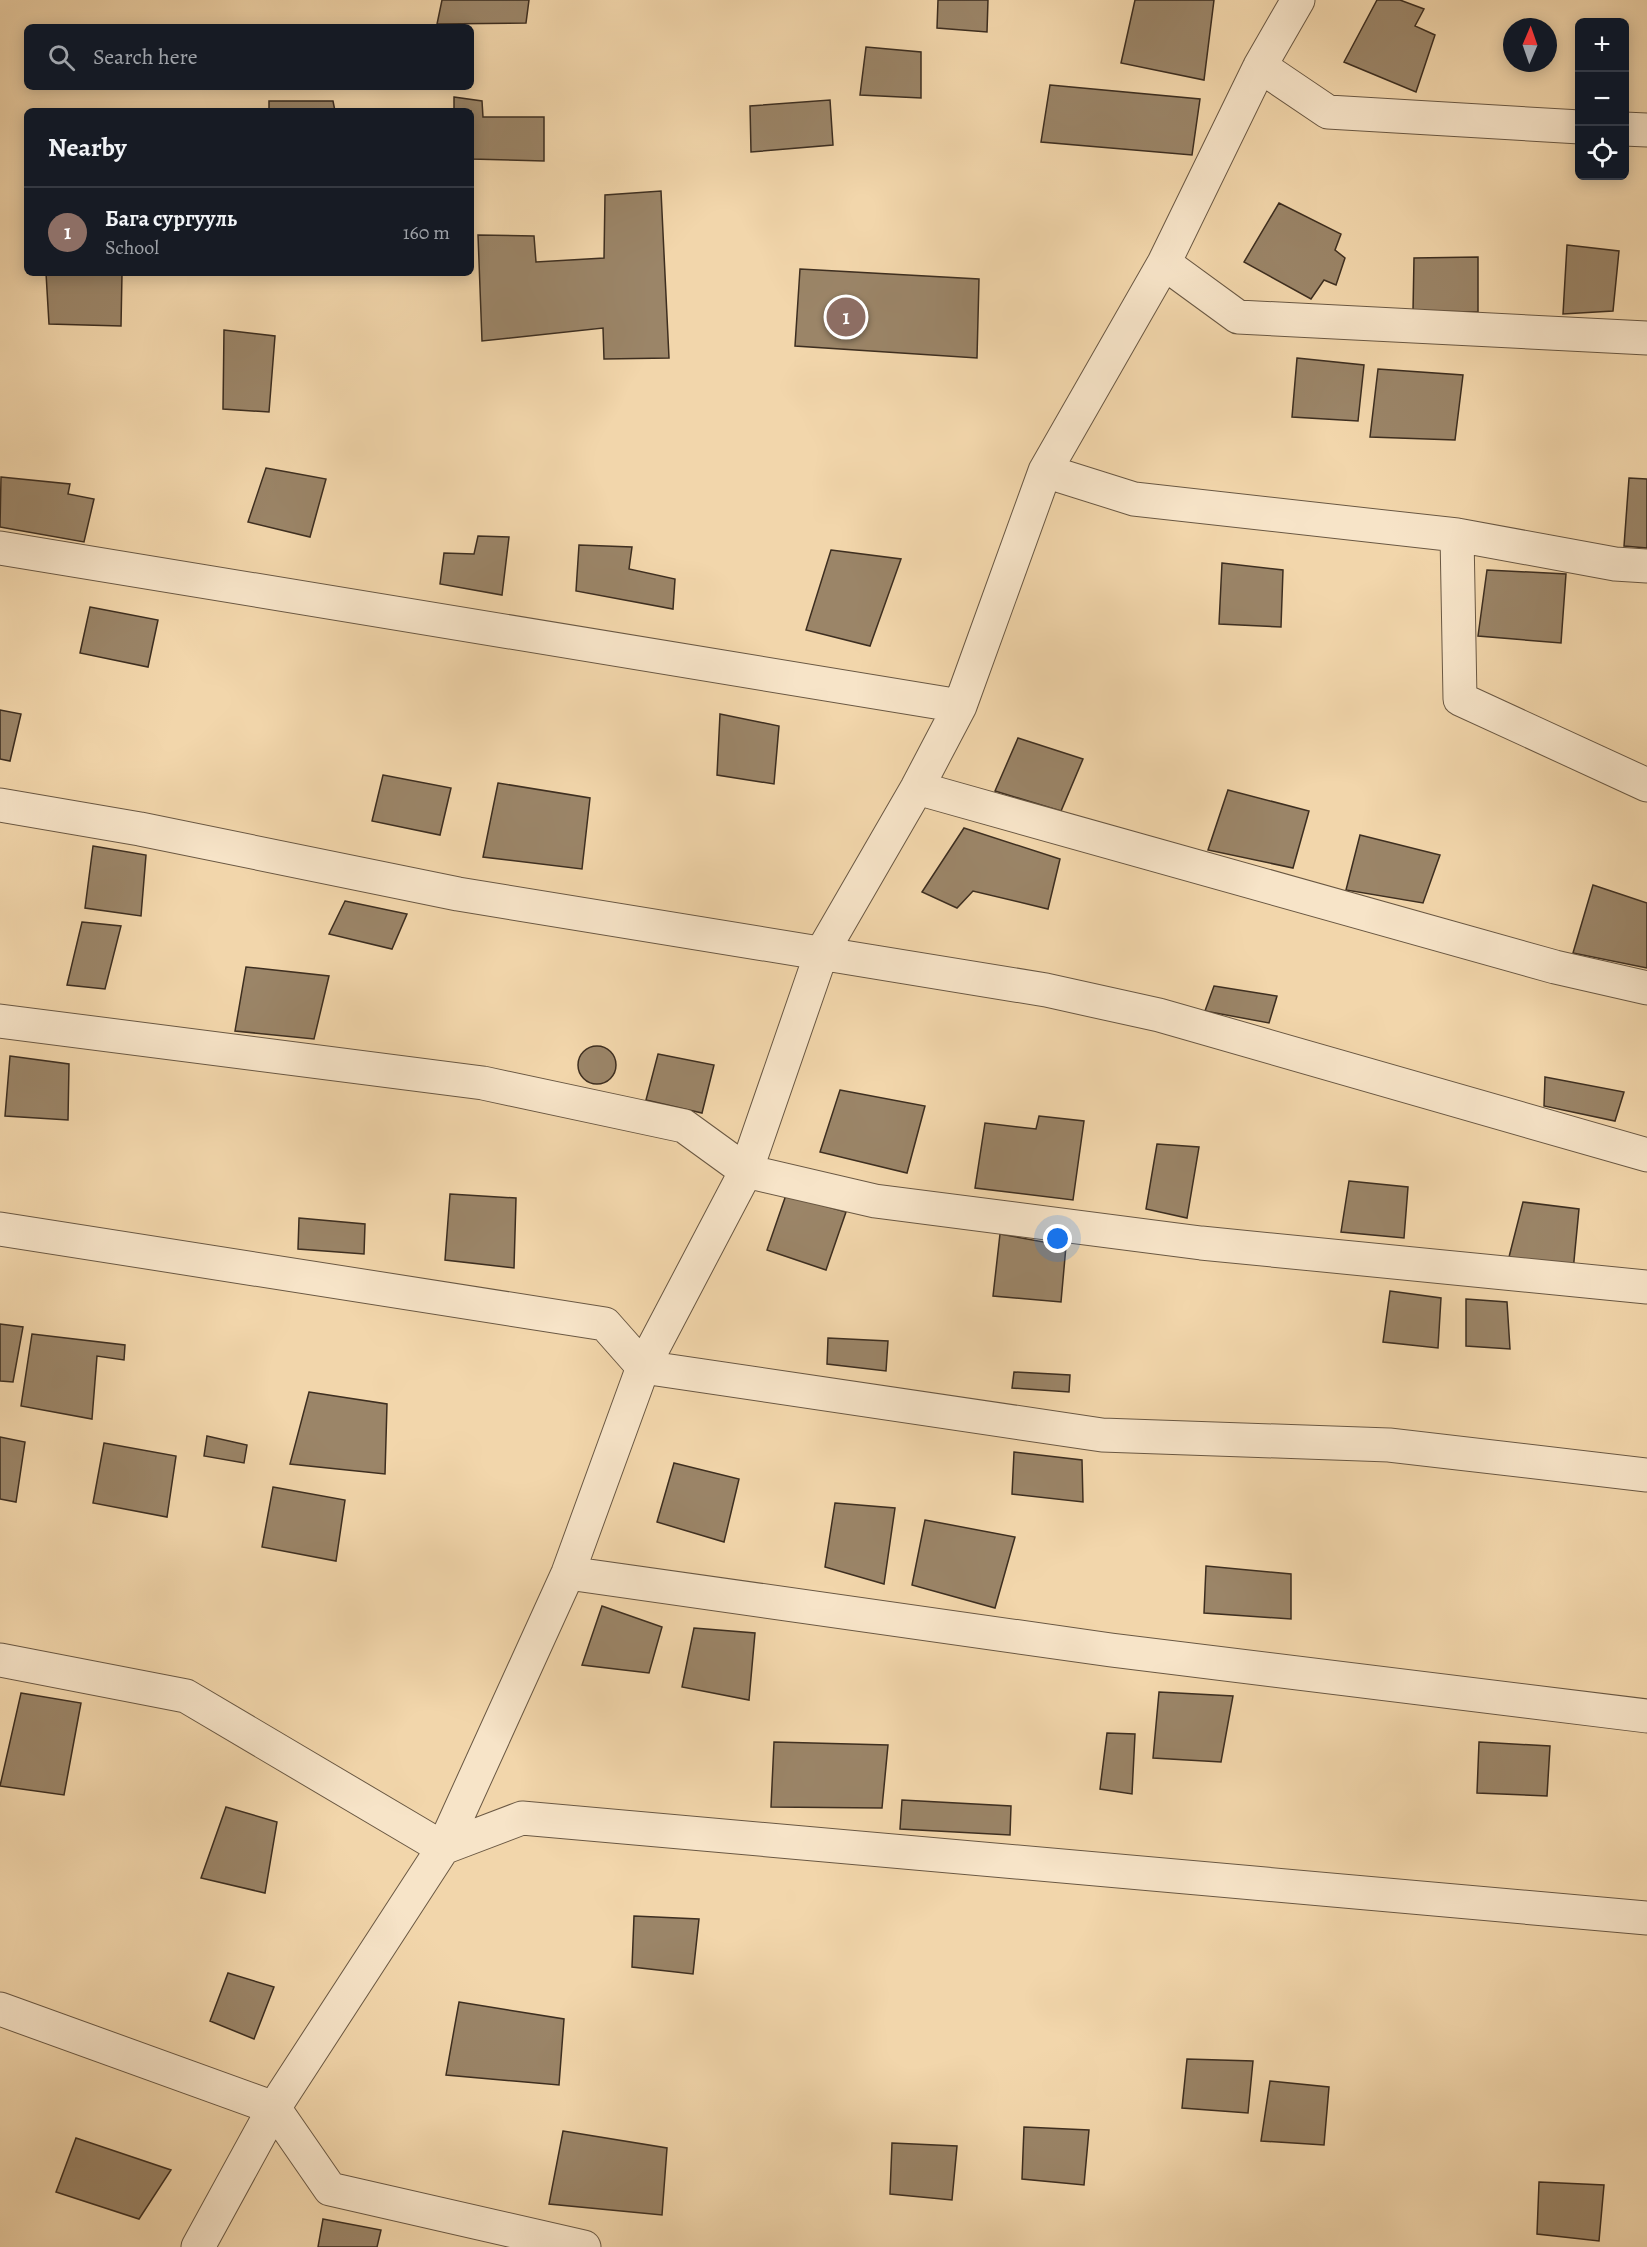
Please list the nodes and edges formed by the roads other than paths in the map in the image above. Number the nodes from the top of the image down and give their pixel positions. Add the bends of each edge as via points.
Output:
1 (1298, 0) edge
2 (1260, 66) junction
3 (1575, 126) edge
4 (1629, 129) edge
5 (1647, 130) edge
6 (1164, 263) junction
7 (1647, 338) edge
8 (1045, 471) junction
9 (1457, 535) junction
10 (0, 548) edge
11 (1647, 566) edge
12 (960, 706) junction
13 (1647, 785) edge
14 (917, 788) junction
15 (0, 805) edge
16 (821, 954) junction
17 (1647, 988) edge
18 (0, 1021) edge
19 (1647, 1155) edge
20 (746, 1171) junction
21 (0, 1230) edge
22 (1647, 1287) edge
23 (643, 1367) junction
24 (1647, 1475) edge
25 (568, 1573) junction
26 (0, 1660) edge
27 (1647, 1716) edge
28 (443, 1848) junction
29 (1647, 1918) edge
30 (0, 2009) edge
31 (273, 2108) junction
32 (198, 2247) edge
33 (584, 2247) edge

1 - 2 street
2 - 3 street via 1328,112
2 - 6 street
4 - 5 street
6 - 7 street via 1239,317
6 - 8 street
8 - 9 street via 1134,499
8 - 12 street
9 - 11 street via 1615,564
9 - 13 street via 1460,699
10 - 12 street
12 - 14 street
14 - 16 street
14 - 17 street via 1555,967
15 - 16 street via 140,828 458,894
16 - 19 street via 1046,990 1160,1015
16 - 20 street
18 - 20 street via 483,1083 684,1126
20 - 22 street via 875,1200 1201,1243
20 - 23 street
21 - 23 street via 604,1324
23 - 24 street via 1102,1435 1389,1445
23 - 25 street
25 - 27 street via 1111,1650
25 - 28 street
26 - 28 street via 186,1696
28 - 29 street via 522,1818
28 - 31 street
30 - 31 street
31 - 32 street
31 - 33 street via 330,2189

